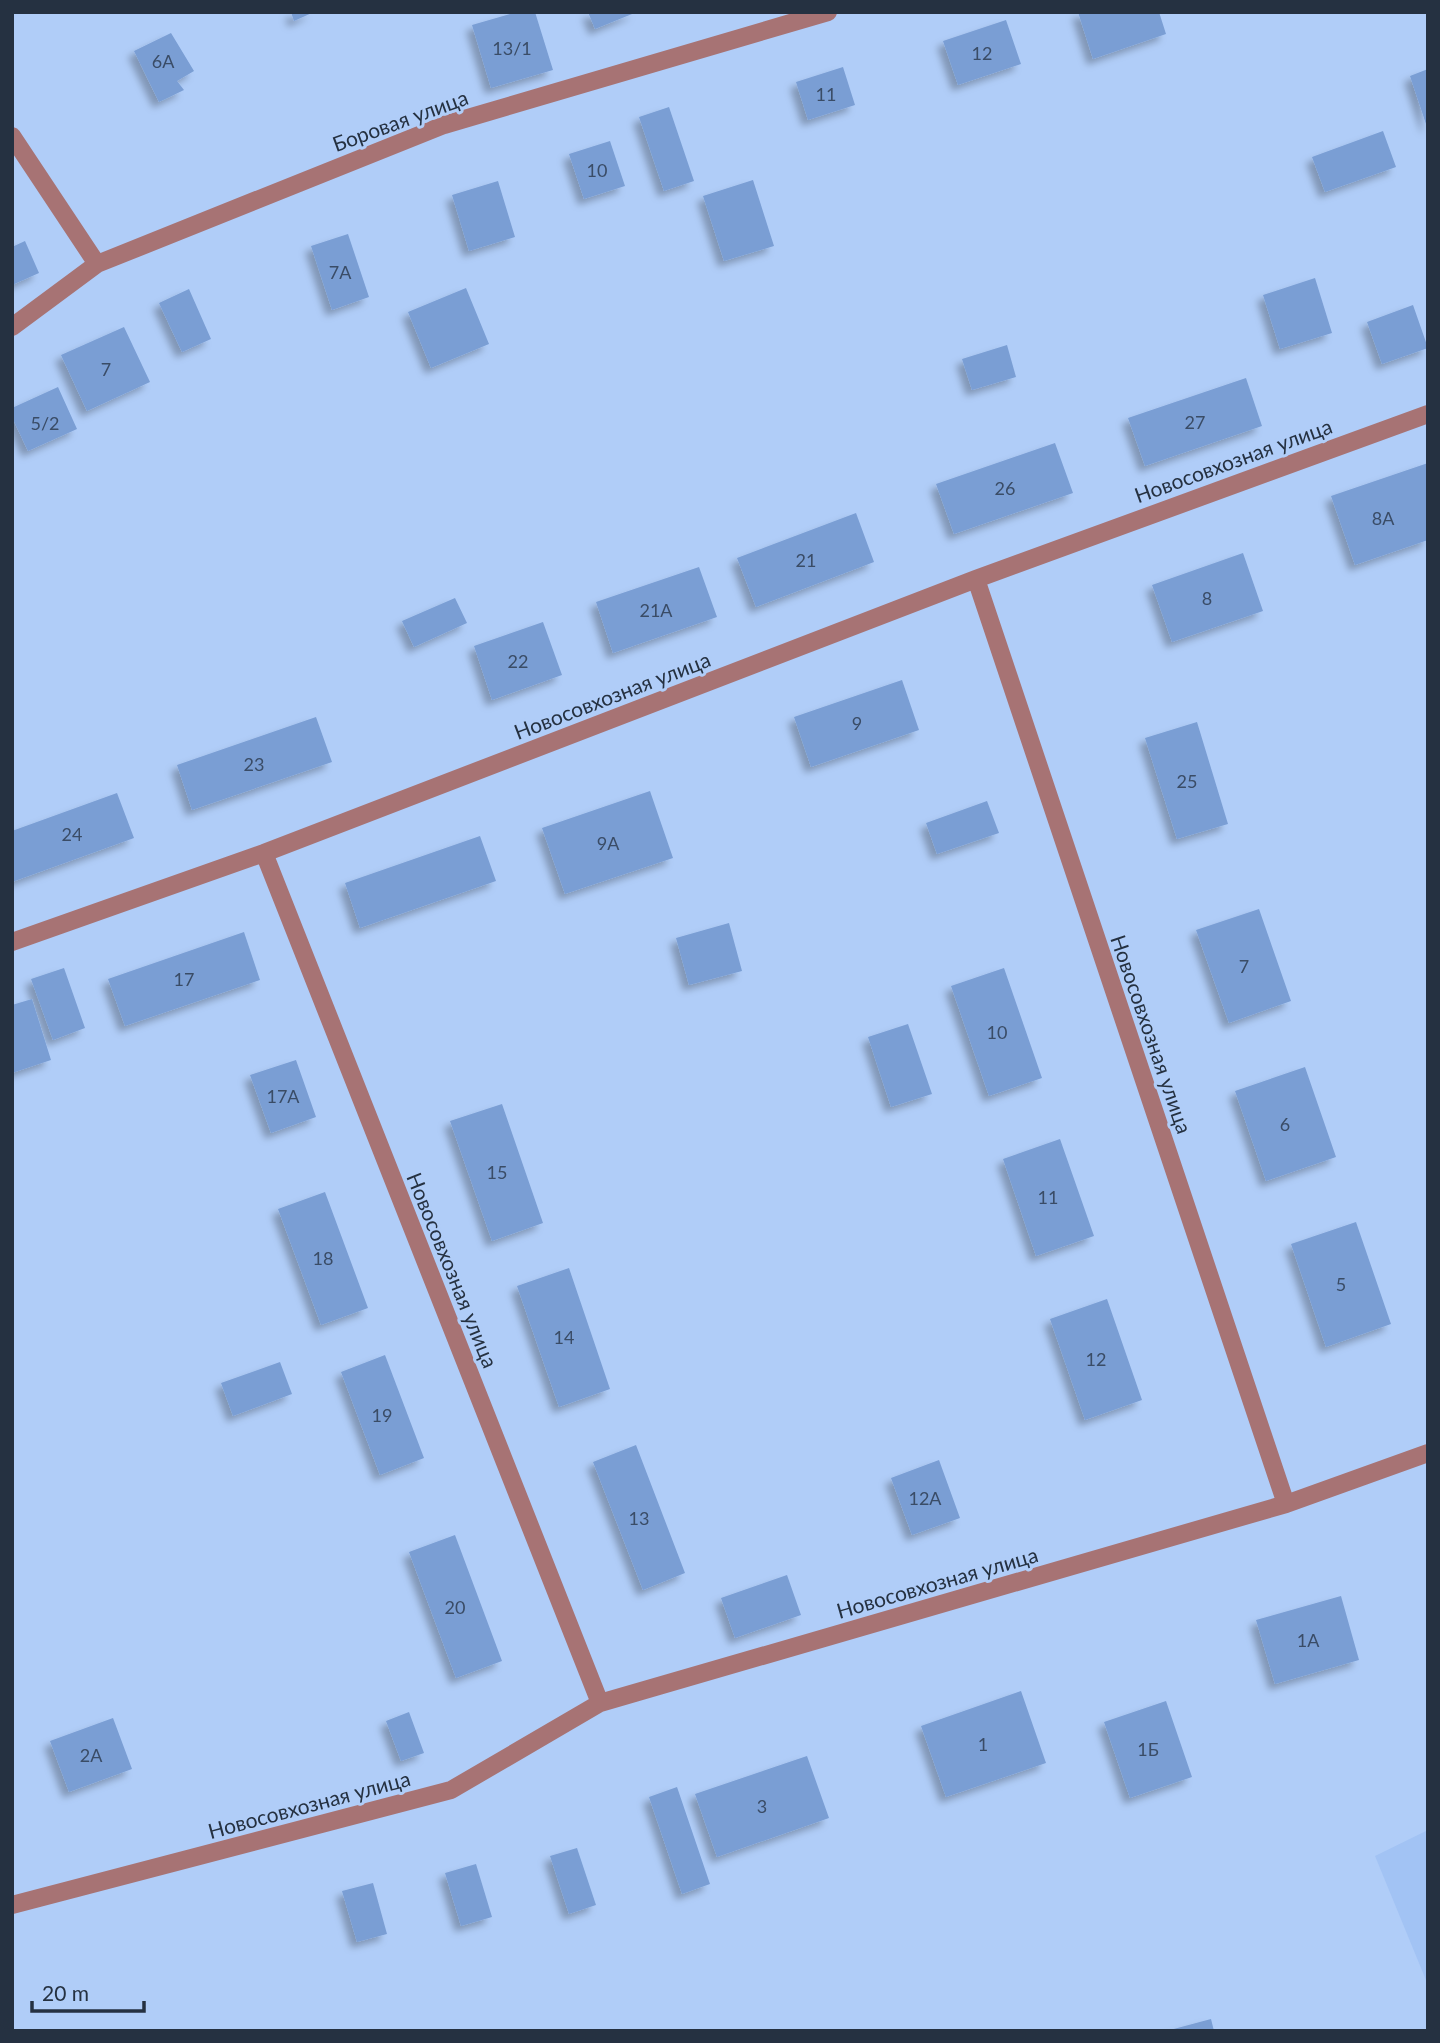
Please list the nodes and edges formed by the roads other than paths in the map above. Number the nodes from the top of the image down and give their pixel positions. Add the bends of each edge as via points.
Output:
1 (828, 12) edge
2 (12, 136) edge
3 (97, 264) junction
4 (12, 327) edge
5 (1428, 414) edge
6 (975, 579) junction
7 (264, 853) junction
8 (12, 942) edge
9 (1428, 1453) edge
10 (1286, 1504) junction
11 (600, 1703) junction
12 (12, 1905) edge

1 - 3 street, Боровая улица via 444,125
2 - 3 street
3 - 4 street, Боровая улица
5 - 6 street, Новосовхозная улица
6 - 7 street, Новосовхозная улица
6 - 10 street, Новосовхозная улица
7 - 8 street, Новосовхозная улица
7 - 11 street, Новосовхозная улица
9 - 10 street, Новосовхозная улица
10 - 11 street, Новосовхозная улица
11 - 12 street, Новосовхозная улица via 451,1790

